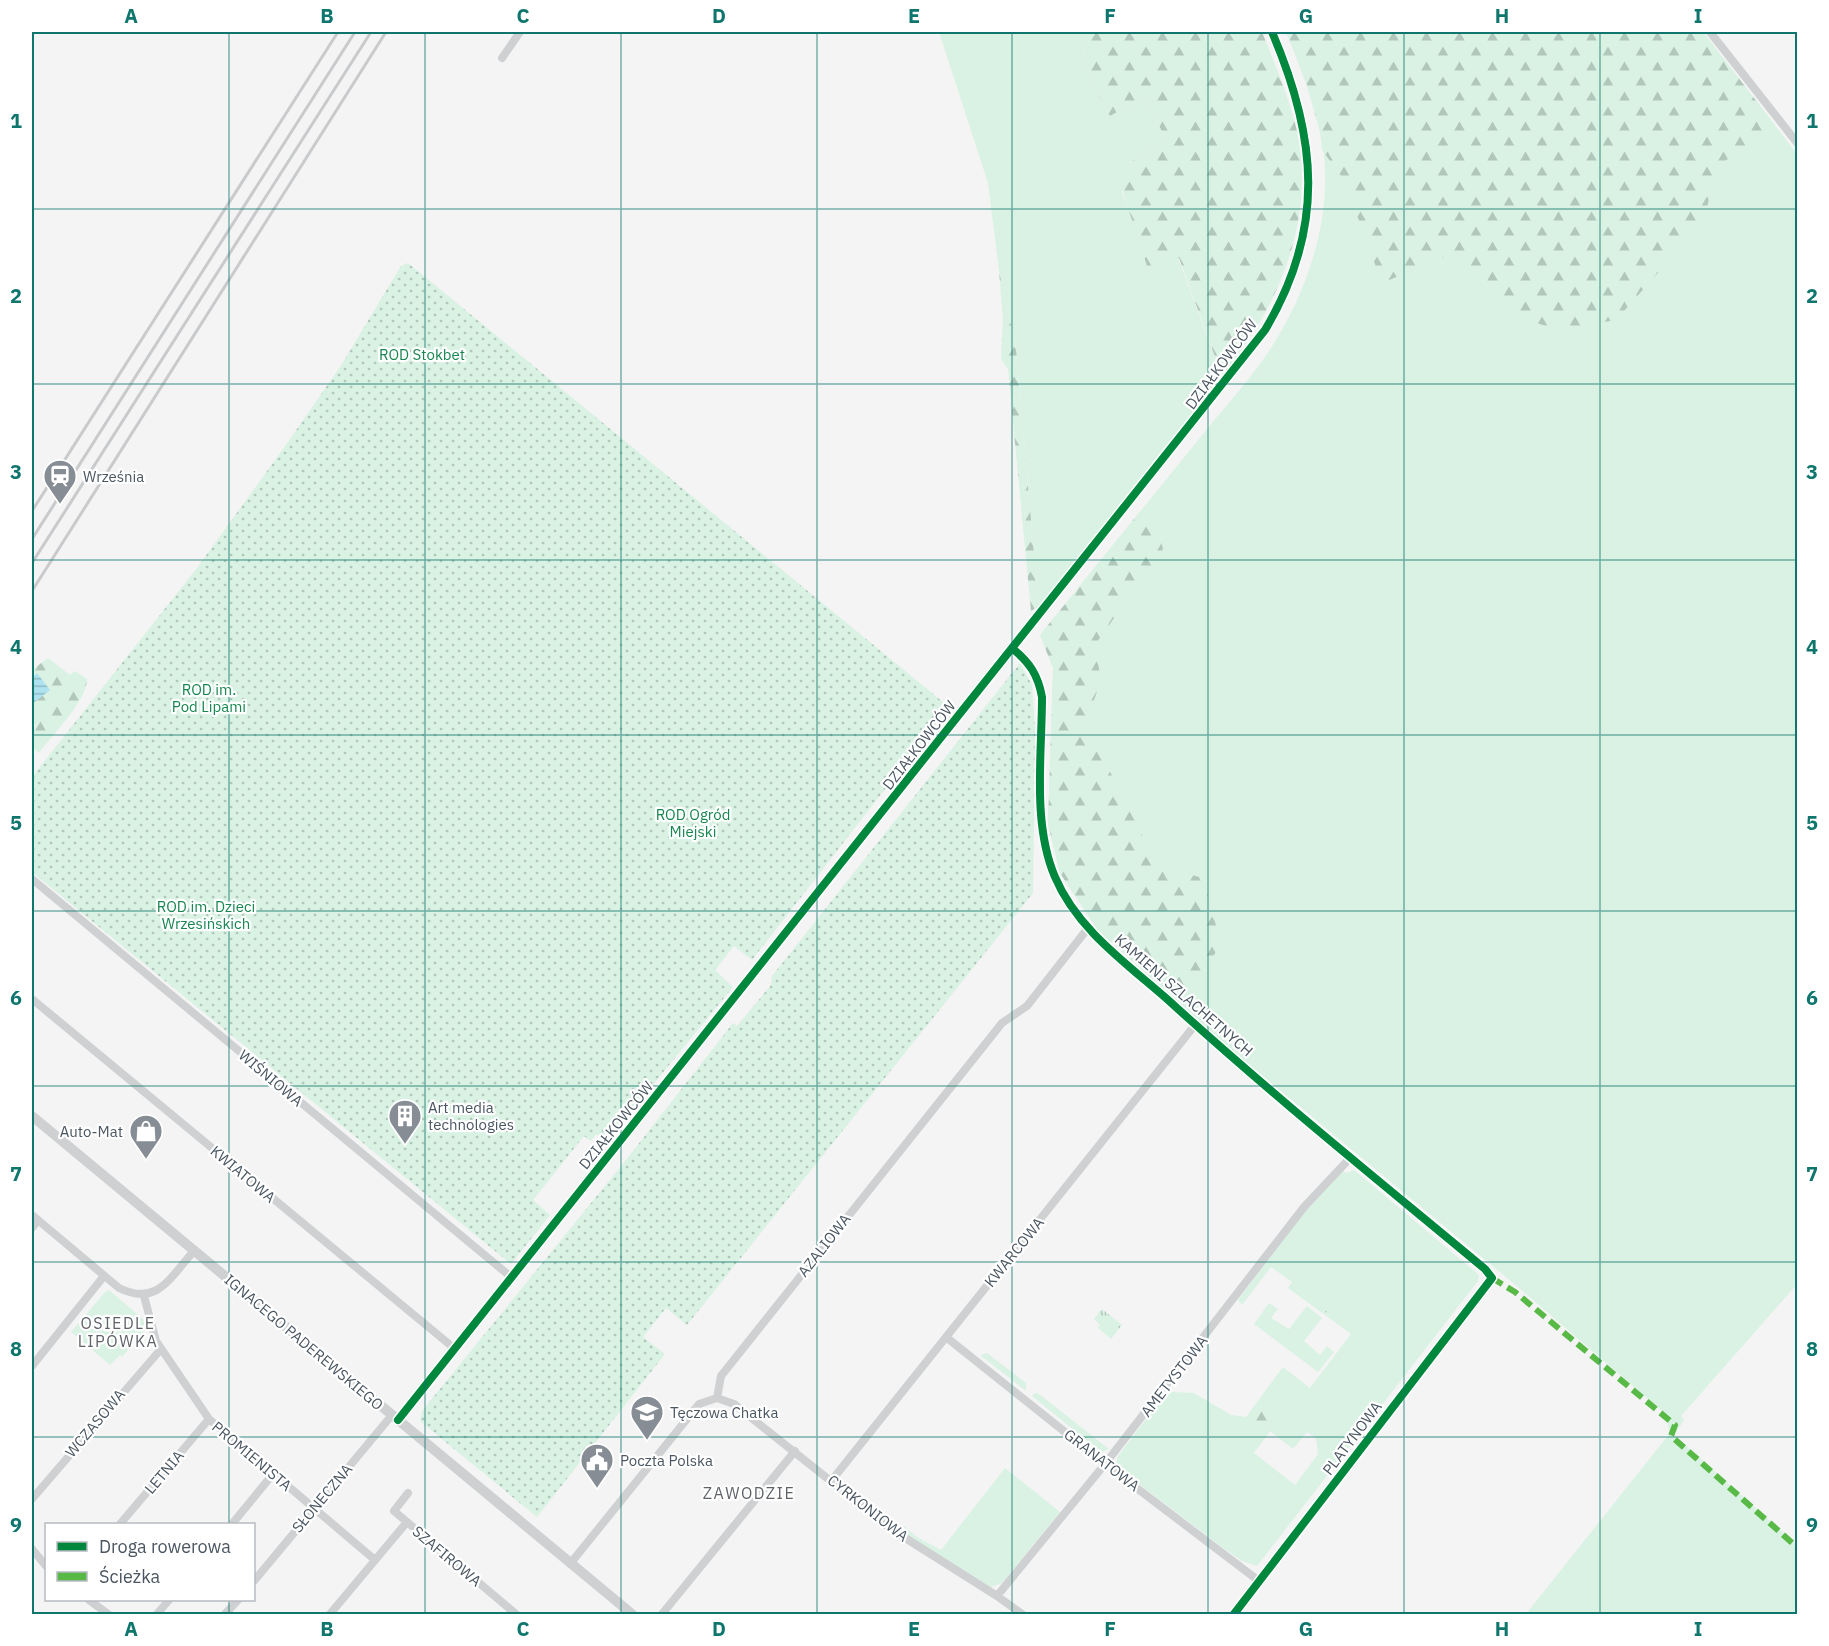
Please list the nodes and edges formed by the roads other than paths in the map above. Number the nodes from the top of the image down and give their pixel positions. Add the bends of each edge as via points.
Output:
1 (520, 32) edge
2 (1272, 32) edge
3 (1710, 32) edge
4 (502, 58) dead end
5 (1797, 144) edge
6 (1012, 649) junction
7 (32, 879) edge
8 (1088, 928) junction
9 (32, 999) edge
10 (1195, 1025) junction
11 (32, 1116) edge
12 (1351, 1157) junction
13 (34, 1221) edge
14 (194, 1251) junction
15 (104, 1276) junction
16 (511, 1277) junction
17 (1492, 1278) joint
18 (144, 1296) junction
19 (946, 1337) junction
20 (161, 1349) junction
21 (455, 1349) junction
22 (32, 1366) edge
23 (717, 1398) junction
24 (395, 1418) junction
25 (208, 1419) junction
26 (795, 1451) junction
27 (1105, 1464) junction
28 (273, 1474) junction
29 (832, 1480) junction
30 (408, 1493) dead end
31 (32, 1499) edge
32 (314, 1509) junction
33 (407, 1522) junction
34 (121, 1523) edge
35 (233, 1523) edge
36 (32, 1549) edge
37 (375, 1560) junction
38 (570, 1564) junction
39 (45, 1565) edge
40 (255, 1580) edge
41 (1259, 1581) junction
42 (997, 1596) junction
43 (92, 1601) edge
44 (168, 1601) edge
45 (236, 1601) edge
46 (108, 1614) edge
47 (157, 1614) edge
48 (225, 1614) edge
49 (330, 1614) edge
50 (515, 1614) edge
51 (632, 1614) edge
52 (662, 1614) edge
53 (1022, 1614) edge
54 (1234, 1614) edge

1 - 4 street
2 - 6 street, DZIAŁKOWCÓW via 1296,95 1309,160 1302,239 1286,289 1256,343
3 - 5 street
6 - 8 street, KAMIENI SZLACHETNYCH via 1034,669 1042,697 1044,845 1068,904
6 - 16 street, DZIAŁKOWCÓW
7 - 16 street, WIŚNIOWA
8 - 10 street, KAMIENI SZLACHETNYCH
8 - 23 street, AZALIOWA via 1027,1006 1002,1023 882,1171 721,1376
9 - 21 street, KWIATOWA
10 - 12 street, KAMIENI SZLACHETNYCH
10 - 19 street, KWARCOWA
11 - 14 street, IGNACEGO PADEREWSKIEGO
12 - 17 street, KAMIENI SZLACHETNYCH
12 - 27 street, AMETYSTOWA via 1304,1207
13 - 15 street
14 - 18 street via 162,1286
14 - 24 street, IGNACEGO PADEREWSKIEGO
15 - 18 street via 126,1292
15 - 22 street
16 - 21 street, DZIAŁKOWCÓW
17 - 41 street, PLATYNOWA
18 - 20 street, PROMIENISTA
19 - 27 street, GRANATOWA
19 - 29 street, KWARCOWA
20 - 25 street, PROMIENISTA
20 - 31 street, WCZASOWA
21 - 24 street, DZIAŁKOWCÓW
23 - 26 street, CYRKONIOWA via 734,1404
23 - 38 street via 699,1404
24 - 32 street, SŁONECZNA
24 - 38 street, IGNACEGO PADEREWSKIEGO
25 - 28 street, PROMIENISTA
25 - 34 street, LETNIA
26 - 29 street, CYRKONIOWA
26 - 52 street
27 - 41 street, GRANATOWA
27 - 42 street, AMETYSTOWA
28 - 32 street, PROMIENISTA
28 - 35 street
29 - 42 street, CYRKONIOWA via 891,1529
30 - 33 street, SZAFIROWA via 394,1511
32 - 37 street, PROMIENISTA
32 - 40 street, SŁONECZNA
33 - 37 street
33 - 50 street, SZAFIROWA
36 - 39 street
37 - 49 street
38 - 51 street, IGNACEGO PADEREWSKIEGO
41 - 54 street, PLATYNOWA
42 - 53 street, CYRKONIOWA
43 - 46 street
44 - 47 street
45 - 48 street

